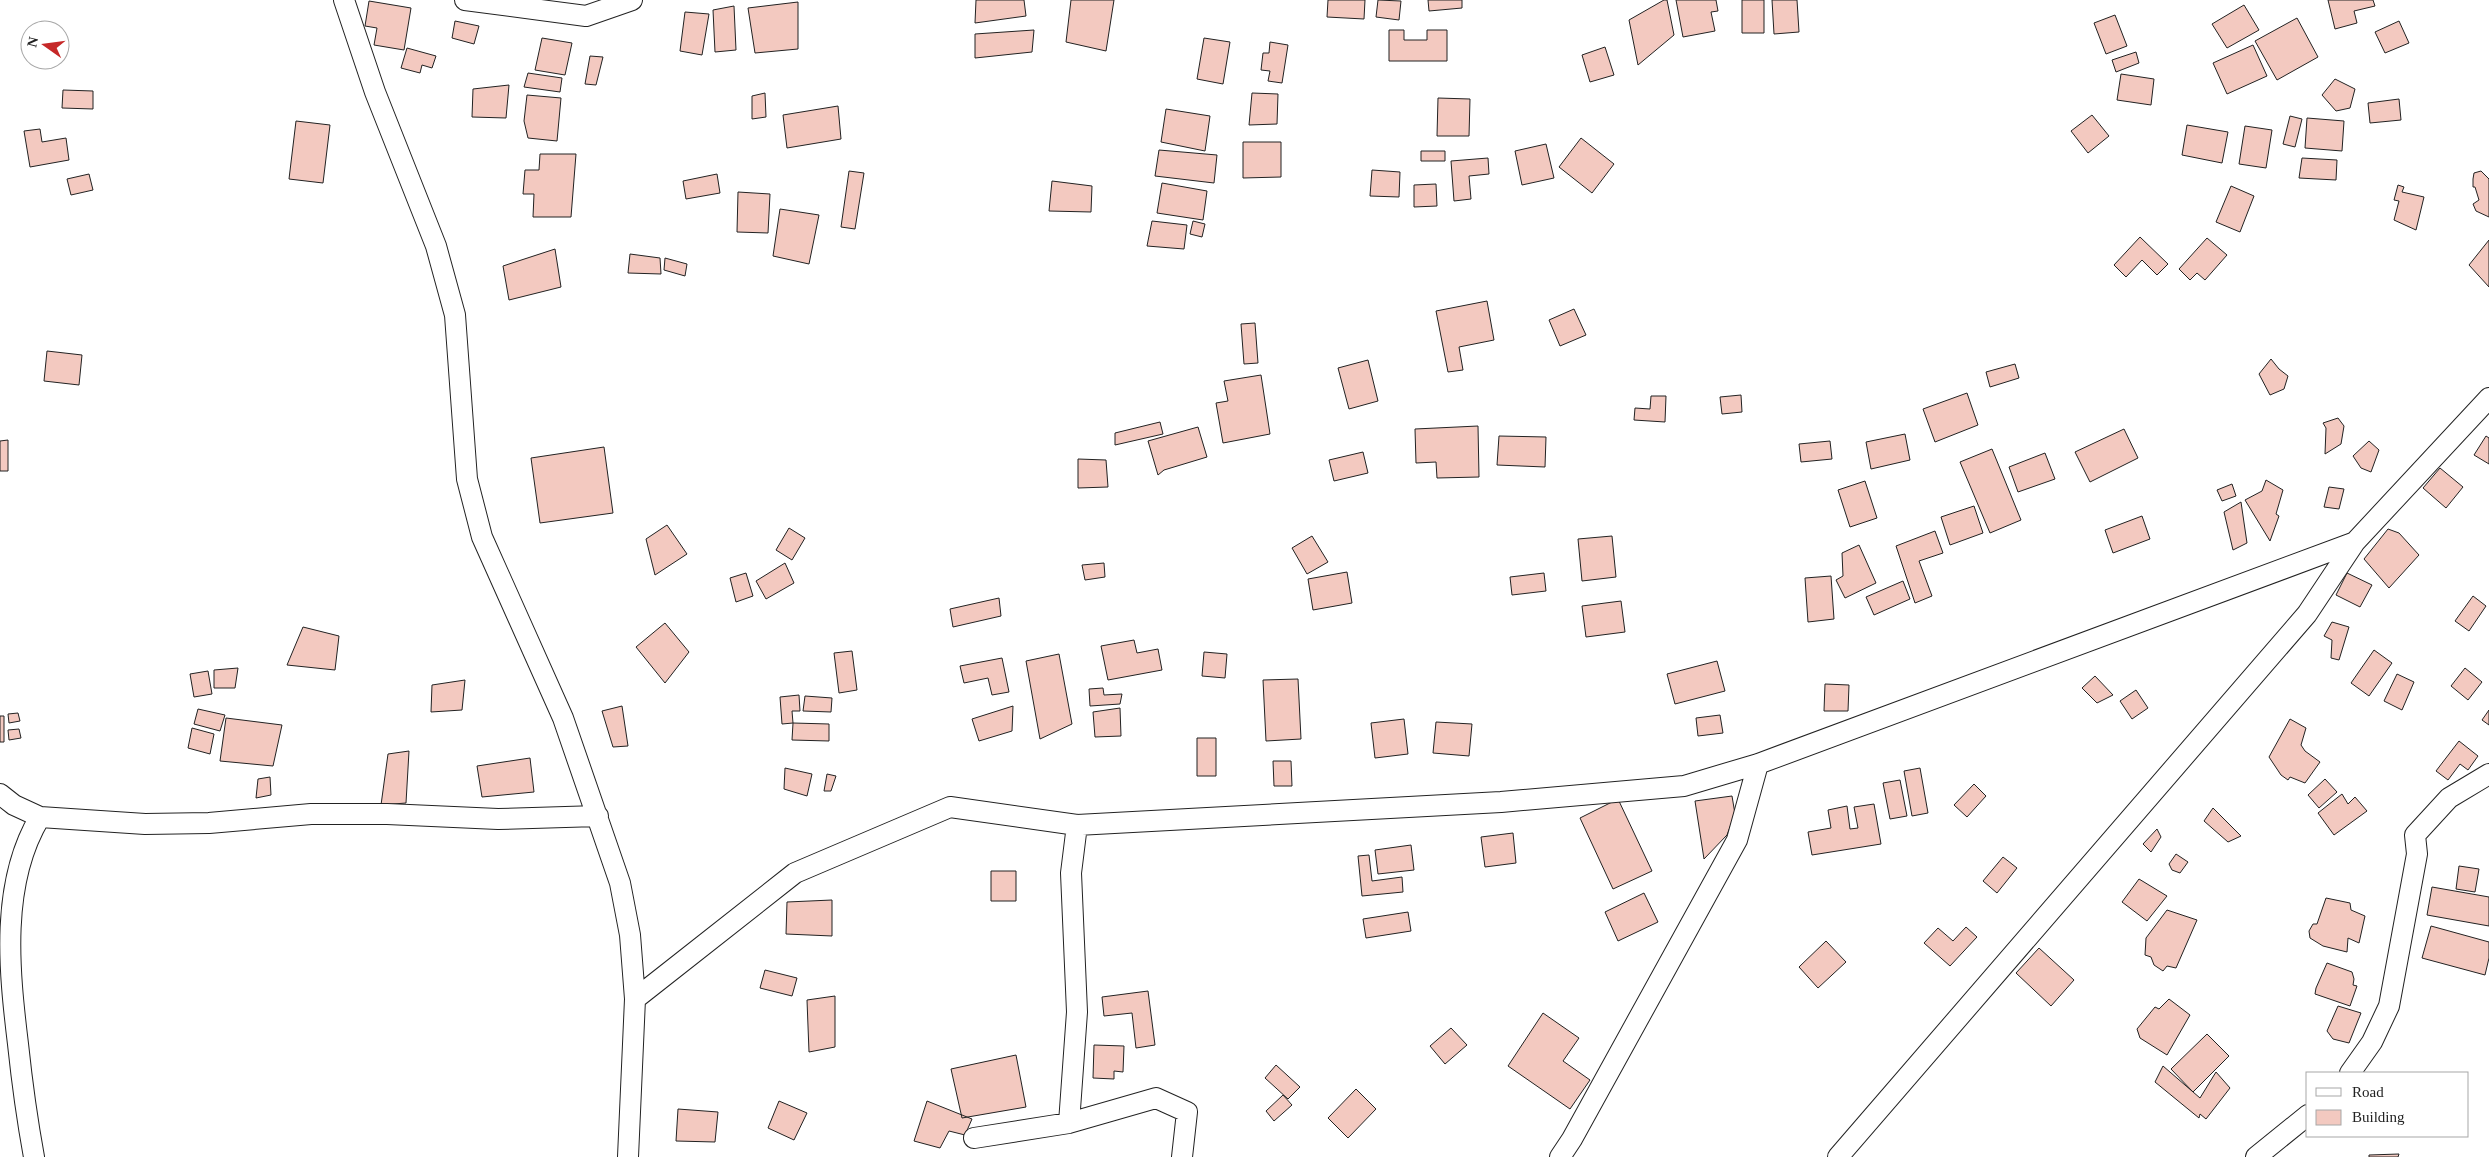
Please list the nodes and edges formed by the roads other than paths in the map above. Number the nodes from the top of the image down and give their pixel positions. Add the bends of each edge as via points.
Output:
1 (344, 0) edge
2 (465, 0) edge
3 (632, 0) edge
4 (2489, 398) edge
5 (2355, 542) junction
6 (1758, 764) junction
7 (2489, 774) edge
8 (0, 794) edge
9 (598, 816) junction
10 (40, 817) junction
11 (1077, 825) junction
12 (635, 999) junction
13 (2351, 1072) edge
14 (2306, 1117) edge
15 (1069, 1122) junction
16 (974, 1138) dead end
17 (34, 1157) edge
18 (628, 1157) edge
19 (1182, 1157) edge
20 (1560, 1157) edge
21 (1838, 1157) edge
22 (2256, 1157) edge

1 - 9 street via 375,92 436,246 455,315 467,479 482,537 563,718
2 - 3 street via 586,16
4 - 5 street
5 - 6 street
5 - 21 street via 2307,614
6 - 11 street via 1684,786 1501,802
6 - 20 street via 1737,840
7 - 13 street via 2449,798 2415,835 2417,854 2389,1006 2372,1042
8 - 10 street via 14,805
9 - 10 street via 498,819 311,814 209,823 145,824
9 - 12 street via 620,883 630,935
10 - 17 street via 29,834 15,879 10,975
11 - 12 street via 950,807 795,873
11 - 15 street via 1071,873 1078,1012
12 - 18 street
14 - 22 street
15 - 16 street
15 - 19 street via 1156,1098 1187,1112

